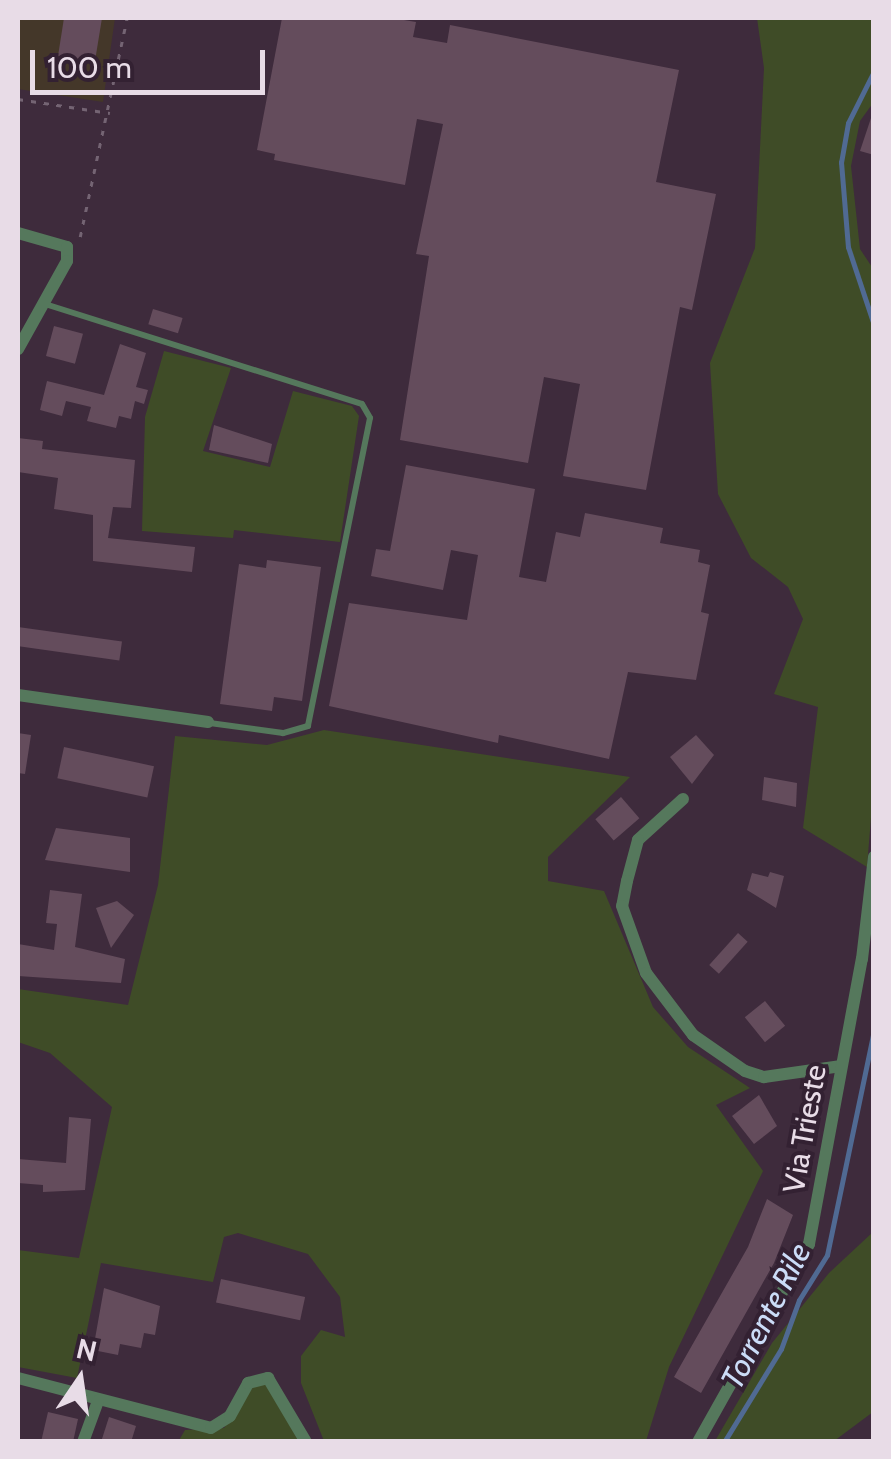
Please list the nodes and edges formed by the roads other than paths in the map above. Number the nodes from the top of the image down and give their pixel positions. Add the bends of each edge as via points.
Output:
1 (18, 233) edge
2 (44, 303) junction
3 (18, 349) edge
4 (18, 695) edge
5 (208, 722) joint
6 (683, 798) dead end
7 (874, 857) edge
8 (841, 1066) junction
9 (18, 1378) edge
10 (98, 1401) junction
11 (83, 1442) edge
12 (306, 1442) edge
13 (698, 1442) edge

1 - 2 street via 67,247
2 - 3 street
2 - 5 lane via 362,404 370,418 308,726 283,733
4 - 5 street
6 - 8 street via 638,840 627,881 622,906 646,973 693,1035 745,1071 764,1077
7 - 8 street, Via Trieste
8 - 13 street, Via Trieste via 809,1244
9 - 10 street
10 - 11 street
10 - 12 street via 211,1428 230,1416 248,1383 268,1378

